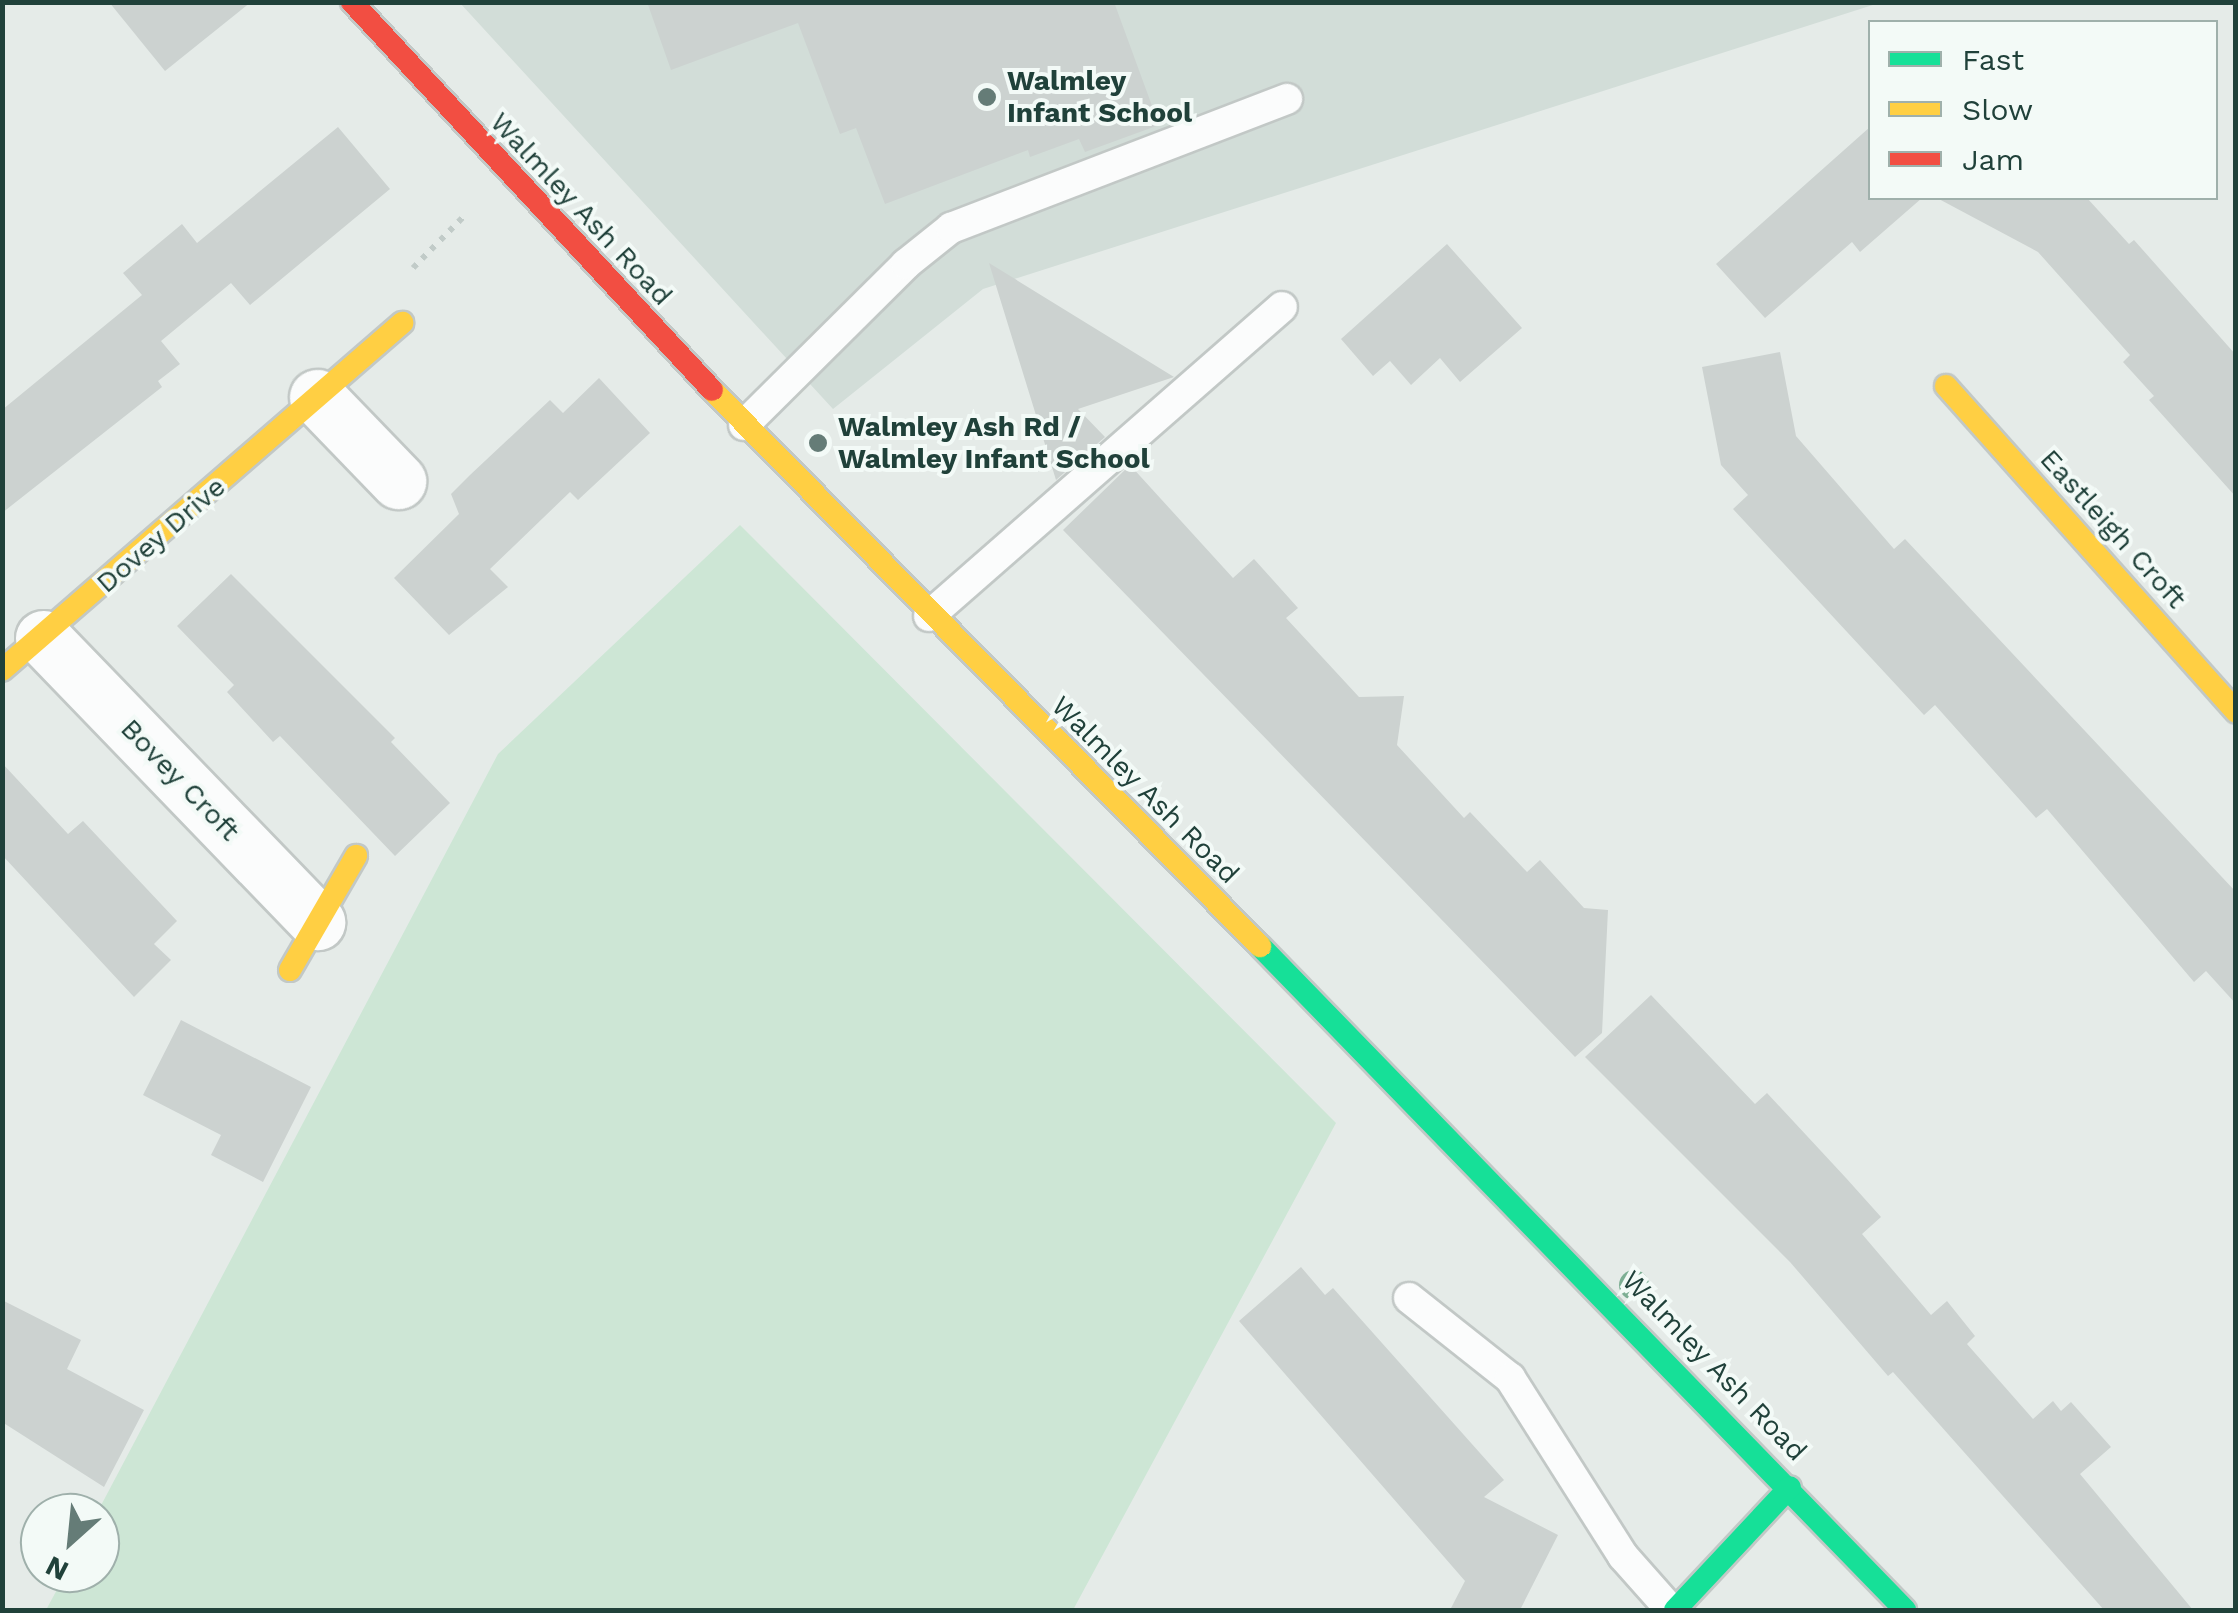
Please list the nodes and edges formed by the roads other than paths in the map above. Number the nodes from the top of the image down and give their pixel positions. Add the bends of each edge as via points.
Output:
1 (352, 2) edge
2 (1287, 99) dead end
3 (1282, 307) dead end
4 (402, 323) road end
5 (1946, 386) dead end
6 (317, 397) junction
7 (744, 426) junction
8 (398, 481) dead end
9 (929, 616) junction
10 (23, 654) edge
11 (2236, 712) edge
12 (356, 856) dead end
13 (316, 922) junction
14 (290, 970) dead end
15 (1410, 1298) dead end
16 (1790, 1487) junction
17 (1673, 1610) edge
18 (1904, 1610) edge

1 - 7 street, Walmley Ash Road
2 - 7 lane via 951,228 906,264
3 - 9 lane
4 - 6 street, Dovey Drive
5 - 11 street, Eastleigh Croft
6 - 8 street
6 - 10 street, Dovey Drive
7 - 9 street, Walmley Ash Road
9 - 16 street, Walmley Ash Road
10 - 13 street, Bovey Croft
12 - 13 street
13 - 14 street
15 - 17 lane via 1510,1378 1623,1556
16 - 17 street
16 - 18 street, Walmley Ash Road

